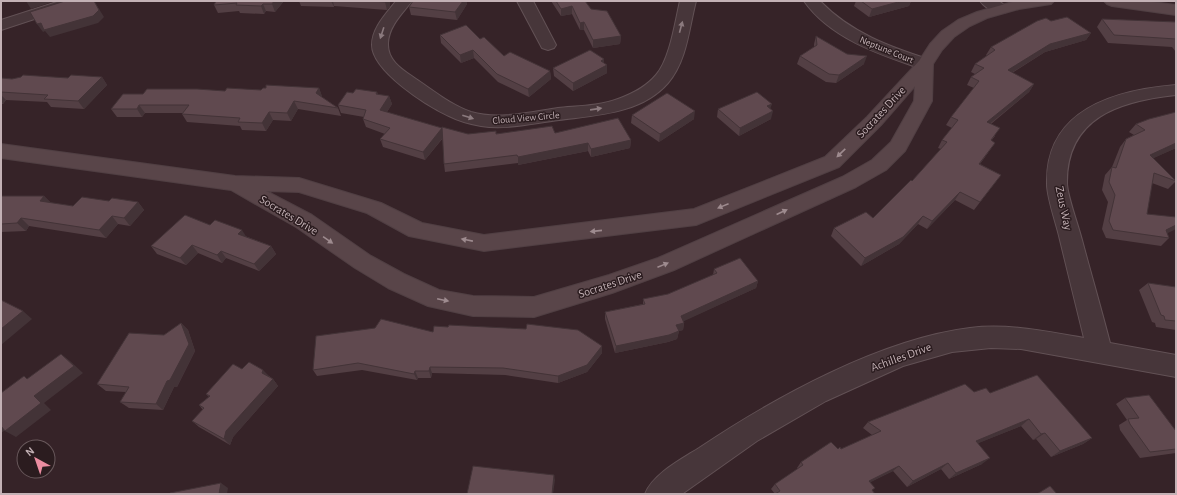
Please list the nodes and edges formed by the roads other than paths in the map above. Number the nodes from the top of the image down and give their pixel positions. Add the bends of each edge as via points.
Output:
1 (75, 1) edge
2 (404, 1) edge
3 (525, 1) edge
4 (688, 1) edge
5 (812, 1) edge
6 (1046, 1) edge
7 (1112, 1) edge
8 (1155, 4) edge
9 (994, 5) edge
10 (1176, 10) edge
11 (1, 25) edge
12 (548, 44) dead end
13 (925, 64) junction
14 (1176, 90) edge
15 (1, 151) edge
16 (235, 183) junction
17 (1100, 352) junction
18 (1176, 366) edge
19 (659, 494) edge

1 - 11 street
2 -> 4 street, Cloud View Circle via 380,37 384,59 393,71 456,113 471,118 504,122 603,109 638,97 653,88 670,67
3 - 12 street
5 - 13 street, Neptune Court via 832,21 848,32
6 - 9 street, Socrates Drive
7 - 8 street
8 - 10 street
9 - 13 street, Socrates Drive via 948,34
13 -> 16 street, Socrates Drive via 874,121 832,162 696,218 484,243 417,230 374,208 299,184
16 -> 13 street, Socrates Drive via 304,221 329,240 396,281 436,298 473,306 534,307 612,284 666,264 850,182 879,166 898,146 922,101
14 - 17 street, Zeus Way via 1138,95 1098,109 1071,132 1062,148 1058,165 1059,191
15 - 16 street, Socrates Drive
17 - 18 street, Achilles Drive
17 - 19 street, Achilles Drive via 1031,340 992,337 957,340 924,347 864,370 750,429

